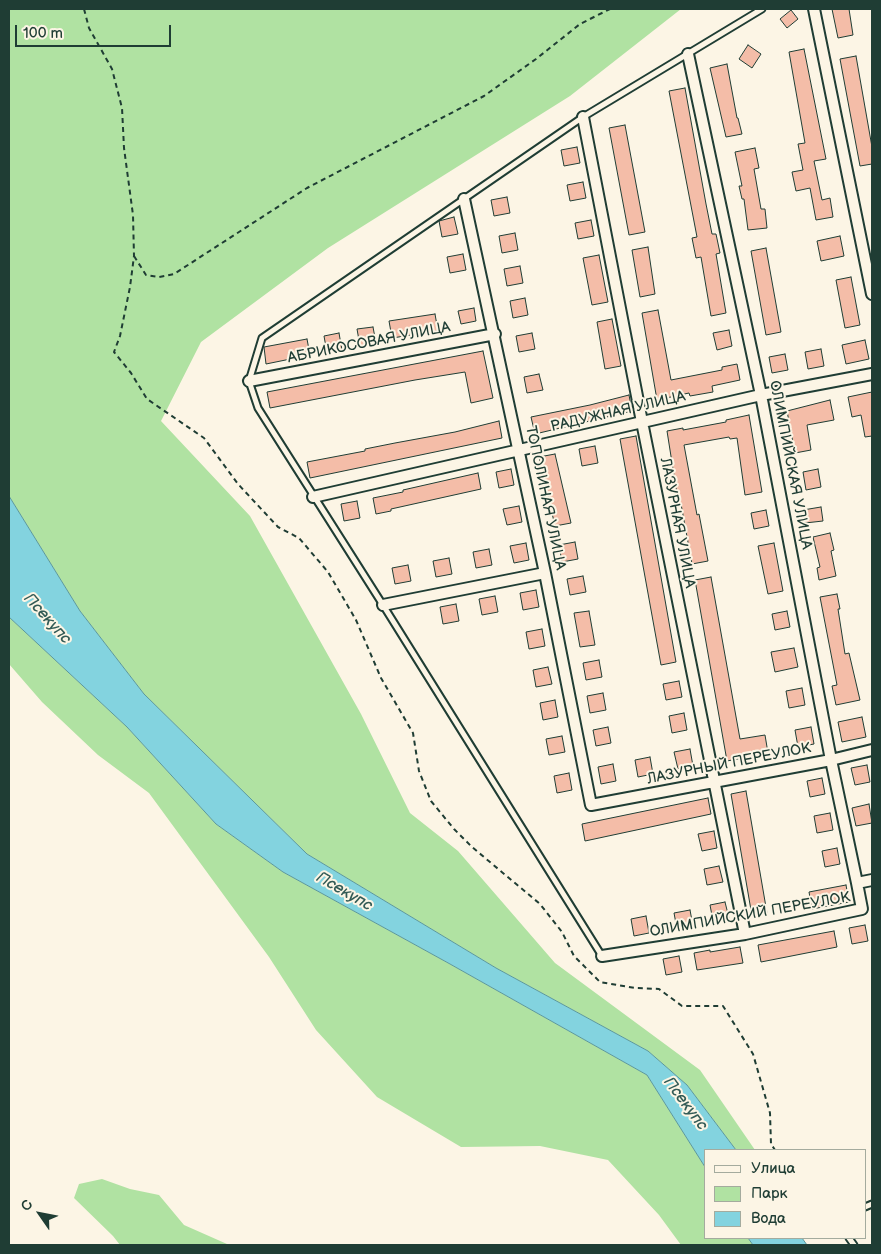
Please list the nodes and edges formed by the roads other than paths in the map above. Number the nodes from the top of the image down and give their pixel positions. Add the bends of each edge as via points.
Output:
1 (762, 9) edge
2 (814, 9) edge
3 (688, 54) junction
4 (583, 117) junction
5 (464, 199) junction
6 (872, 294) edge
7 (494, 334) junction
8 (872, 374) edge
9 (249, 381) junction
10 (761, 395) junction
11 (642, 422) junction
12 (519, 450) junction
13 (313, 496) junction
14 (545, 573) junction
15 (383, 605) junction
16 (872, 750) edge
17 (831, 760) junction
18 (715, 782) junction
19 (591, 805) joint
20 (872, 880) edge
21 (858, 883) junction
22 (745, 934) junction
23 (602, 956) joint

1 - 3 lane
2 - 6 street
3 - 4 lane
3 - 10 street, ОЛИМПИЙСКАЯ УЛИЦА
4 - 5 lane
4 - 11 street, ЛАЗУРНАЯ УЛИЦА
5 - 7 street, ТОПОЛИНАЯ УЛИЦА
5 - 9 lane via 262,338
7 - 9 street, АБРИКОСОВАЯ УЛИЦА
7 - 12 street, ТОПОЛИНАЯ УЛИЦА
8 - 10 street, РАДУЖНАЯ УЛИЦА
9 - 13 lane via 258,408
10 - 11 street, РАДУЖНАЯ УЛИЦА
10 - 17 street, ОЛИМПИЙСКАЯ УЛИЦА
11 - 12 street, РАДУЖНАЯ УЛИЦА
11 - 18 street, ЛАЗУРНАЯ УЛИЦА
12 - 13 street, РАДУЖНАЯ УЛИЦА
12 - 14 street, ТОПОЛИНАЯ УЛИЦА
13 - 15 lane
14 - 15 street
14 - 19 street, ТОПОЛИНАЯ УЛИЦА
15 - 23 lane
16 - 17 street, ЛАЗУРНЫЙ ПЕРЕУЛОК
17 - 18 street, ЛАЗУРНЫЙ ПЕРЕУЛОК
17 - 21 street, ОЛИМПИЙСКАЯ УЛИЦА
18 - 19 street, ЛАЗУРНЫЙ ПЕРЕУЛОК
18 - 22 street, ЛАЗУРНАЯ УЛИЦА
20 - 21 street, ОЛИМПИЙСКИЙ ПЕРЕУЛОК
21 - 22 street, ОЛИМПИЙСКИЙ ПЕРЕУЛОК via 862,909
22 - 23 street, ОЛИМПИЙСКИЙ ПЕРЕУЛОК

